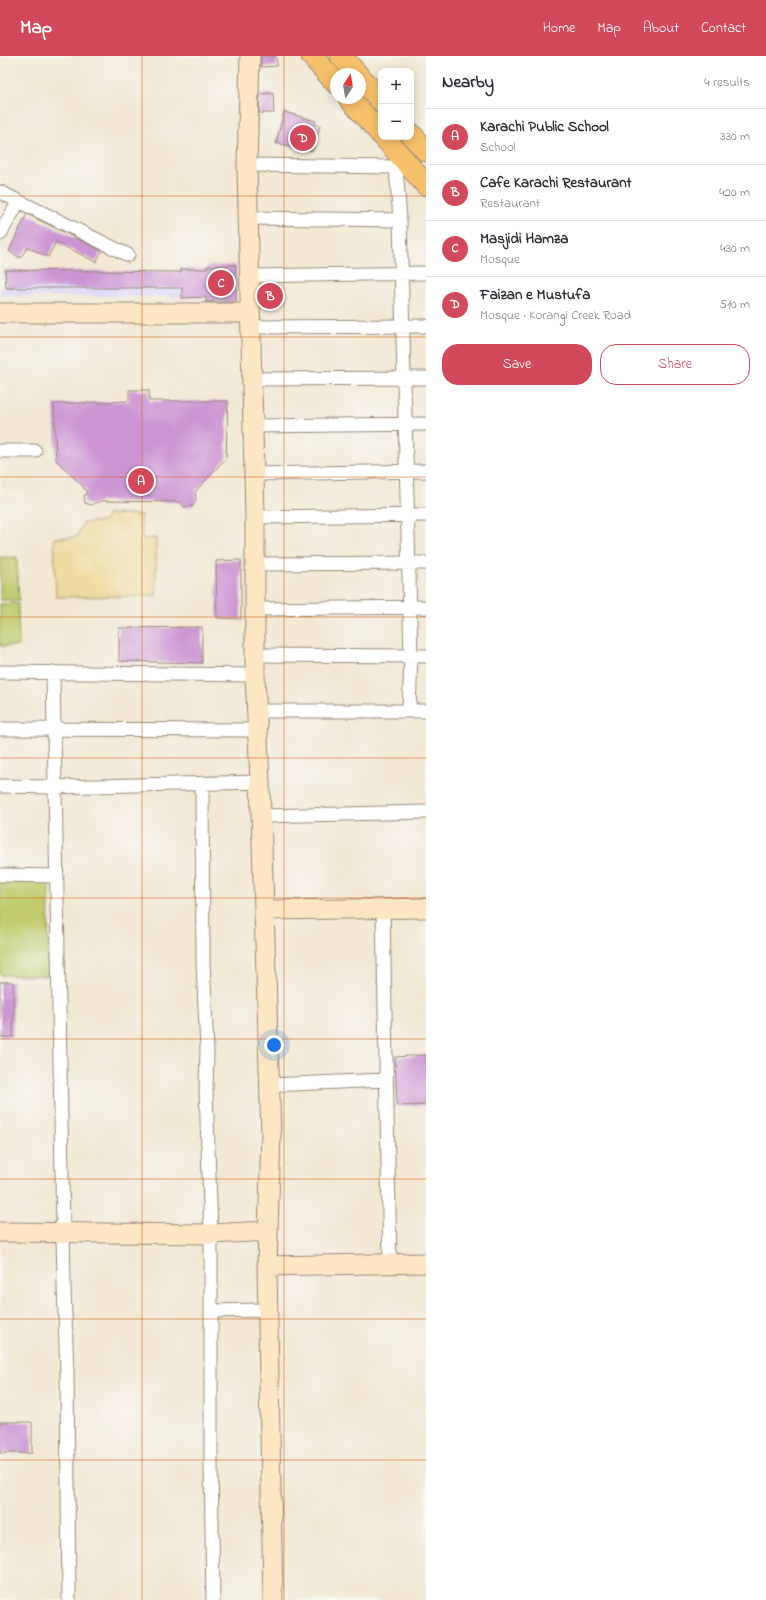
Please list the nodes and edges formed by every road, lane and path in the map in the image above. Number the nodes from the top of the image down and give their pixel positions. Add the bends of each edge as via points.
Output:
1 (250, 56) edge
2 (312, 56) edge
3 (341, 56) edge
4 (352, 68) edge
5 (330, 76) edge
6 (366, 84) edge
7 (378, 98) edge
8 (354, 104) edge
9 (378, 131) edge
10 (414, 137) edge
11 (386, 140) edge
12 (426, 151) edge
13 (400, 163) junction
14 (247, 165) junction
15 (426, 185) edge
16 (0, 192) edge
17 (19, 201) junction
18 (248, 218) junction
19 (400, 220) junction
20 (0, 234) edge
21 (128, 255) dead end
22 (426, 273) edge
23 (402, 274) junction
24 (249, 276) junction
25 (0, 313) edge
26 (250, 320) junction
27 (404, 325) junction
28 (426, 326) edge
29 (405, 378) junction
30 (426, 378) edge
31 (252, 379) junction
32 (406, 424) junction
33 (426, 424) edge
34 (253, 426) junction
35 (0, 451) edge
36 (35, 451) dead end
37 (407, 472) junction
38 (426, 472) edge
39 (254, 474) junction
40 (408, 515) junction
41 (426, 515) edge
42 (255, 517) junction
43 (409, 563) junction
44 (426, 563) edge
45 (255, 564) junction
46 (410, 607) junction
47 (426, 607) edge
48 (255, 609) junction
49 (255, 655) junction
50 (411, 656) junction
51 (426, 656) edge
52 (0, 672) edge
53 (53, 672) junction
54 (255, 675) junction
55 (409, 710) junction
56 (258, 711) junction
57 (426, 711) edge
58 (0, 729) edge
59 (53, 730) junction
60 (259, 730) junction
61 (260, 782) junction
62 (202, 784) junction
63 (0, 786) edge
64 (54, 787) junction
65 (426, 812) edge
66 (262, 816) junction
67 (0, 875) edge
68 (57, 876) junction
69 (426, 908) edge
70 (383, 909) junction
71 (264, 910) junction
72 (386, 1080) junction
73 (269, 1084) junction
74 (268, 1231) junction
75 (0, 1232) edge
76 (63, 1232) junction
77 (211, 1234) junction
78 (426, 1263) edge
79 (390, 1264) junction
80 (267, 1266) junction
81 (268, 1310) junction
82 (211, 1311) junction
83 (69, 1600) edge
84 (213, 1600) edge
85 (274, 1600) edge

1 - 14 street
2 - 5 main road
3 - 4 main road
6 - 7 main road
8 - 9 main road
10 - 12 main road
11 - 13 main road
13 - 14 street
13 - 15 main road
13 - 19 street
14 - 18 street
16 - 17 street
17 - 20 street
17 - 21 street
18 - 19 street
18 - 24 street
19 - 23 street
22 - 23 street
23 - 24 street
23 - 27 street
24 - 26 street
25 - 26 street
26 - 27 street
26 - 31 street
27 - 28 street
27 - 29 street
29 - 30 street
29 - 31 street
29 - 32 street
31 - 34 street
32 - 33 street
32 - 34 street
32 - 37 street
34 - 39 street
35 - 36 street
37 - 38 street
37 - 39 street
37 - 40 street
39 - 42 street
40 - 41 street
40 - 42 street
40 - 43 street
42 - 45 street
43 - 44 street
43 - 45 street
43 - 46 street
45 - 48 street
46 - 47 street
46 - 48 street
46 - 50 street
48 - 49 street
49 - 50 street
49 - 54 street
50 - 51 street
50 - 55 street
52 - 53 street
53 - 54 street
53 - 59 street
54 - 56 street
55 - 56 street
55 - 57 street
56 - 60 street
58 - 59 street
59 - 60 street
59 - 64 street
60 - 61 street
61 - 62 street
61 - 66 street
62 - 64 street
62 - 77 street via 206,1105
63 - 64 street
64 - 68 street
65 - 66 street
66 - 71 street
67 - 68 street
68 - 76 street
69 - 70 street
70 - 71 street
70 - 72 street
71 - 73 street
72 - 73 street
72 - 79 street
73 - 74 street via 271,1134
74 - 77 street
74 - 80 street
75 - 76 street
76 - 77 street
76 - 83 street
77 - 82 street
78 - 79 street
79 - 80 street
80 - 81 street
81 - 82 street
81 - 85 street
82 - 84 street

